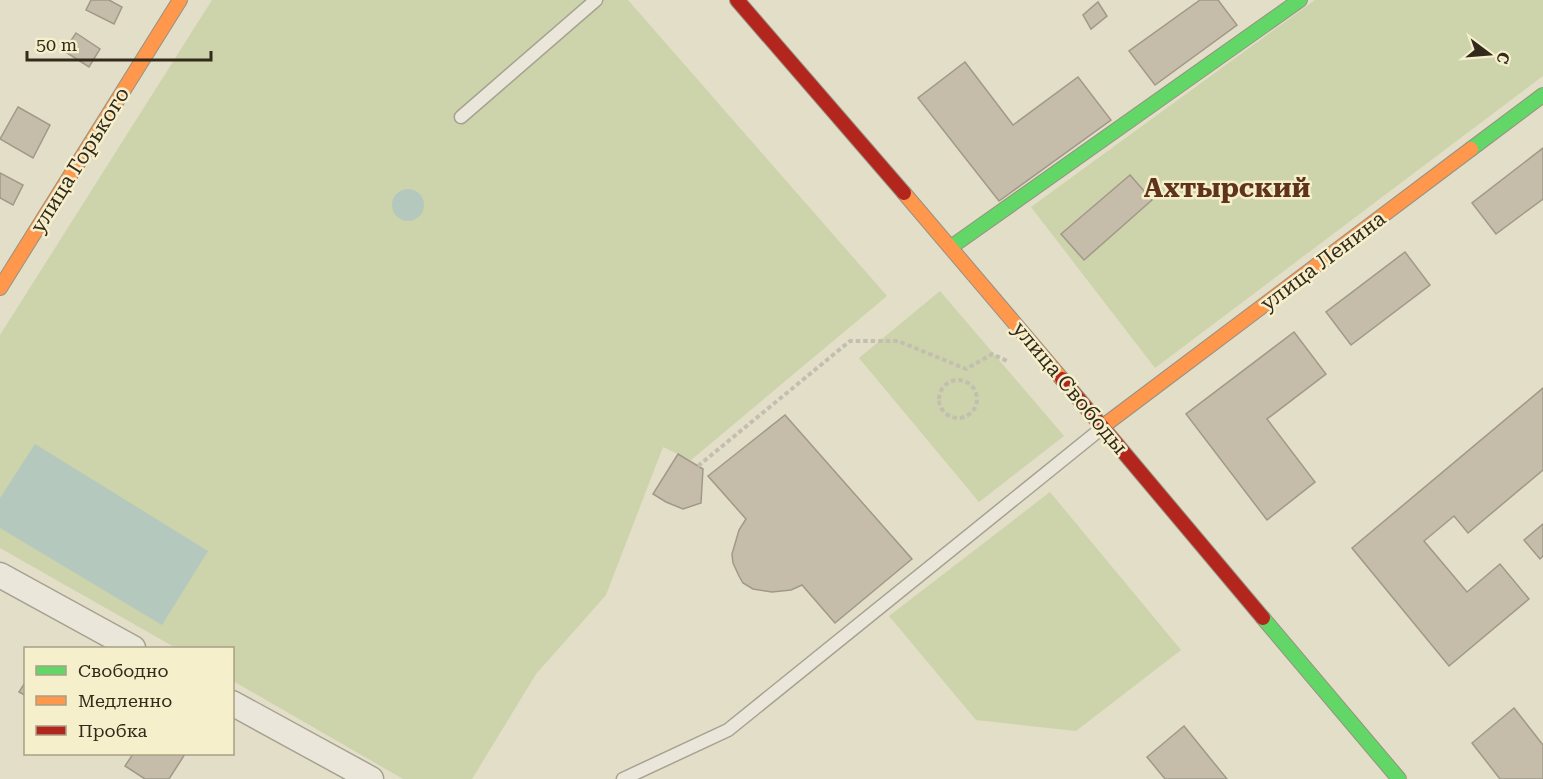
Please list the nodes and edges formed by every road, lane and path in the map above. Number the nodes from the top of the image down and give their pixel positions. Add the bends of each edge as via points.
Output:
1 (180, 0) edge
2 (596, 0) edge
3 (737, 0) edge
4 (1300, 0) edge
5 (1543, 95) edge
6 (461, 117) dead end
7 (951, 247) junction
8 (0, 288) edge
9 (1030, 340) junction
10 (955, 379) joint
11 (1102, 427) junction
12 (698, 466) dead end
13 (0, 575) edge
14 (131, 647) edge
15 (234, 704) edge
16 (371, 779) edge
17 (623, 779) edge
18 (1399, 779) edge

1 - 8 street, улица Горького
2 - 6 lane
3 - 7 street, улица Свободы
4 - 7 street
5 - 11 street, улица Ленина
7 - 9 street, улица Свободы
9 - 11 street, улица Свободы
9 - 12 path via 1007,361 993,354 966,369 898,341 850,341
10 - 10 path via 970,383 978,395 973,412 957,418 944,412 939,402 942,388
11 - 17 lane via 728,730
11 - 18 street, улица Свободы
13 - 14 street
15 - 16 street

